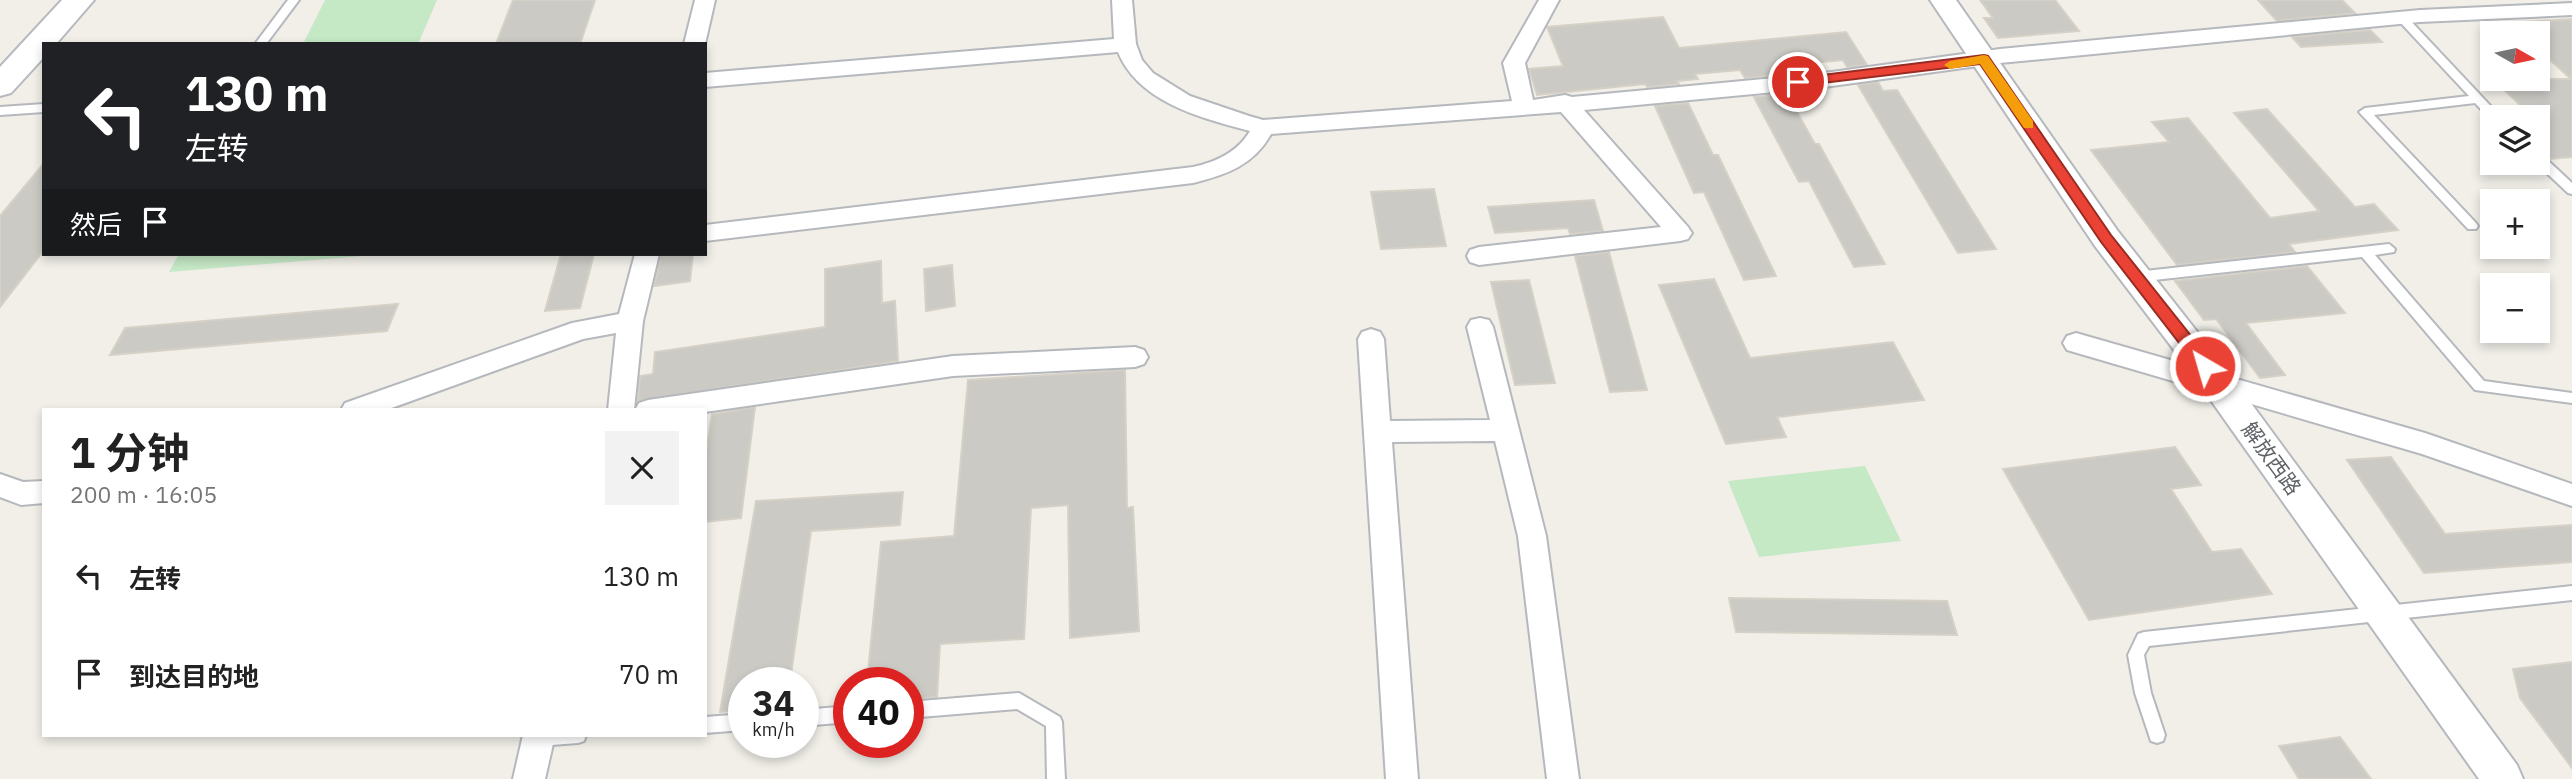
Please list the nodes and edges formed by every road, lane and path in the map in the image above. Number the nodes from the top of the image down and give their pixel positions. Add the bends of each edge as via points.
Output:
1 (57, 0) edge
2 (79, 0) edge
3 (294, 0) edge
4 (705, 0) edge
5 (1122, 0) edge
6 (1549, 0) edge
7 (1927, 0) edge
8 (1943, 0) edge
9 (2560, 6) edge
10 (2402, 18) junction
11 (262, 42) edge
12 (694, 42) edge
13 (1125, 45) junction
14 (1976, 60) junction
15 (0, 61) edge
16 (707, 80) edge
17 (0, 86) edge
18 (2476, 99) junction
19 (1565, 102) junction
20 (2482, 105) edge
21 (1524, 106) junction
22 (42, 108) edge
23 (0, 111) edge
24 (1263, 127) junction
25 (2550, 169) edge
26 (2572, 190) edge
27 (2472, 226) dead end
28 (707, 233) edge
29 (2389, 249) dead end
30 (2365, 251) junction
31 (646, 256) edge
32 (1479, 256) dead end
33 (2136, 277) junction
34 (629, 321) junction
35 (1480, 327) dead end
36 (1371, 340) dead end
37 (2076, 343) dead end
38 (1135, 357) dead end
39 (2205, 381) junction
40 (2572, 398) edge
41 (360, 408) edge
42 (621, 408) edge
43 (662, 408) edge
44 (1506, 430) junction
45 (1378, 432) junction
46 (0, 485) edge
47 (42, 492) edge
48 (2572, 495) edge
49 (2572, 593) edge
50 (2372, 613) junction
51 (924, 709) edge
52 (728, 723) edge
53 (707, 725) edge
54 (2157, 735) dead end
55 (539, 737) edge
56 (529, 779) edge
57 (1056, 779) edge
58 (1402, 779) edge
59 (1563, 779) edge
60 (2476, 779) edge
61 (2503, 779) edge

1 - 15 main road
2 - 17 main road
3 - 11 lane
4 - 12 street
5 - 13 street
6 - 21 street via 1514,63
7 - 14 street, 解放西路
8 - 14 street, 解放西路
9 - 10 street
10 - 14 street
10 - 18 lane
13 - 16 street
13 - 24 street via 1142,74 1174,98
14 - 19 street via 1723,90
14 - 33 street, 解放西路
14 - 39 street, 解放西路 via 2086,238
18 - 20 lane
18 - 27 lane via 2365,112
19 - 21 street
19 - 32 street via 1680,233
21 - 24 street
22 - 23 lane
24 - 28 street via 1256,144 1241,158 1193,175
25 - 26 lane
29 - 30 lane
30 - 33 lane
30 - 40 lane via 2480,386
31 - 34 street
33 - 39 street, 解放西路
34 - 41 street via 581,330
34 - 42 street
35 - 44 street
36 - 45 street
37 - 39 street
38 - 43 street via 953,366
39 - 48 street via 2426,444
39 - 50 street, 解放西路
44 - 45 street
44 - 59 street via 1532,536
45 - 58 street
46 - 47 street via 21,494
49 - 50 lane
50 - 54 lane via 2144,639 2136,655
50 - 60 street, 解放西路
50 - 61 street, 解放西路
51 - 57 lane via 1019,701 1054,722
52 - 53 lane
55 - 56 street

